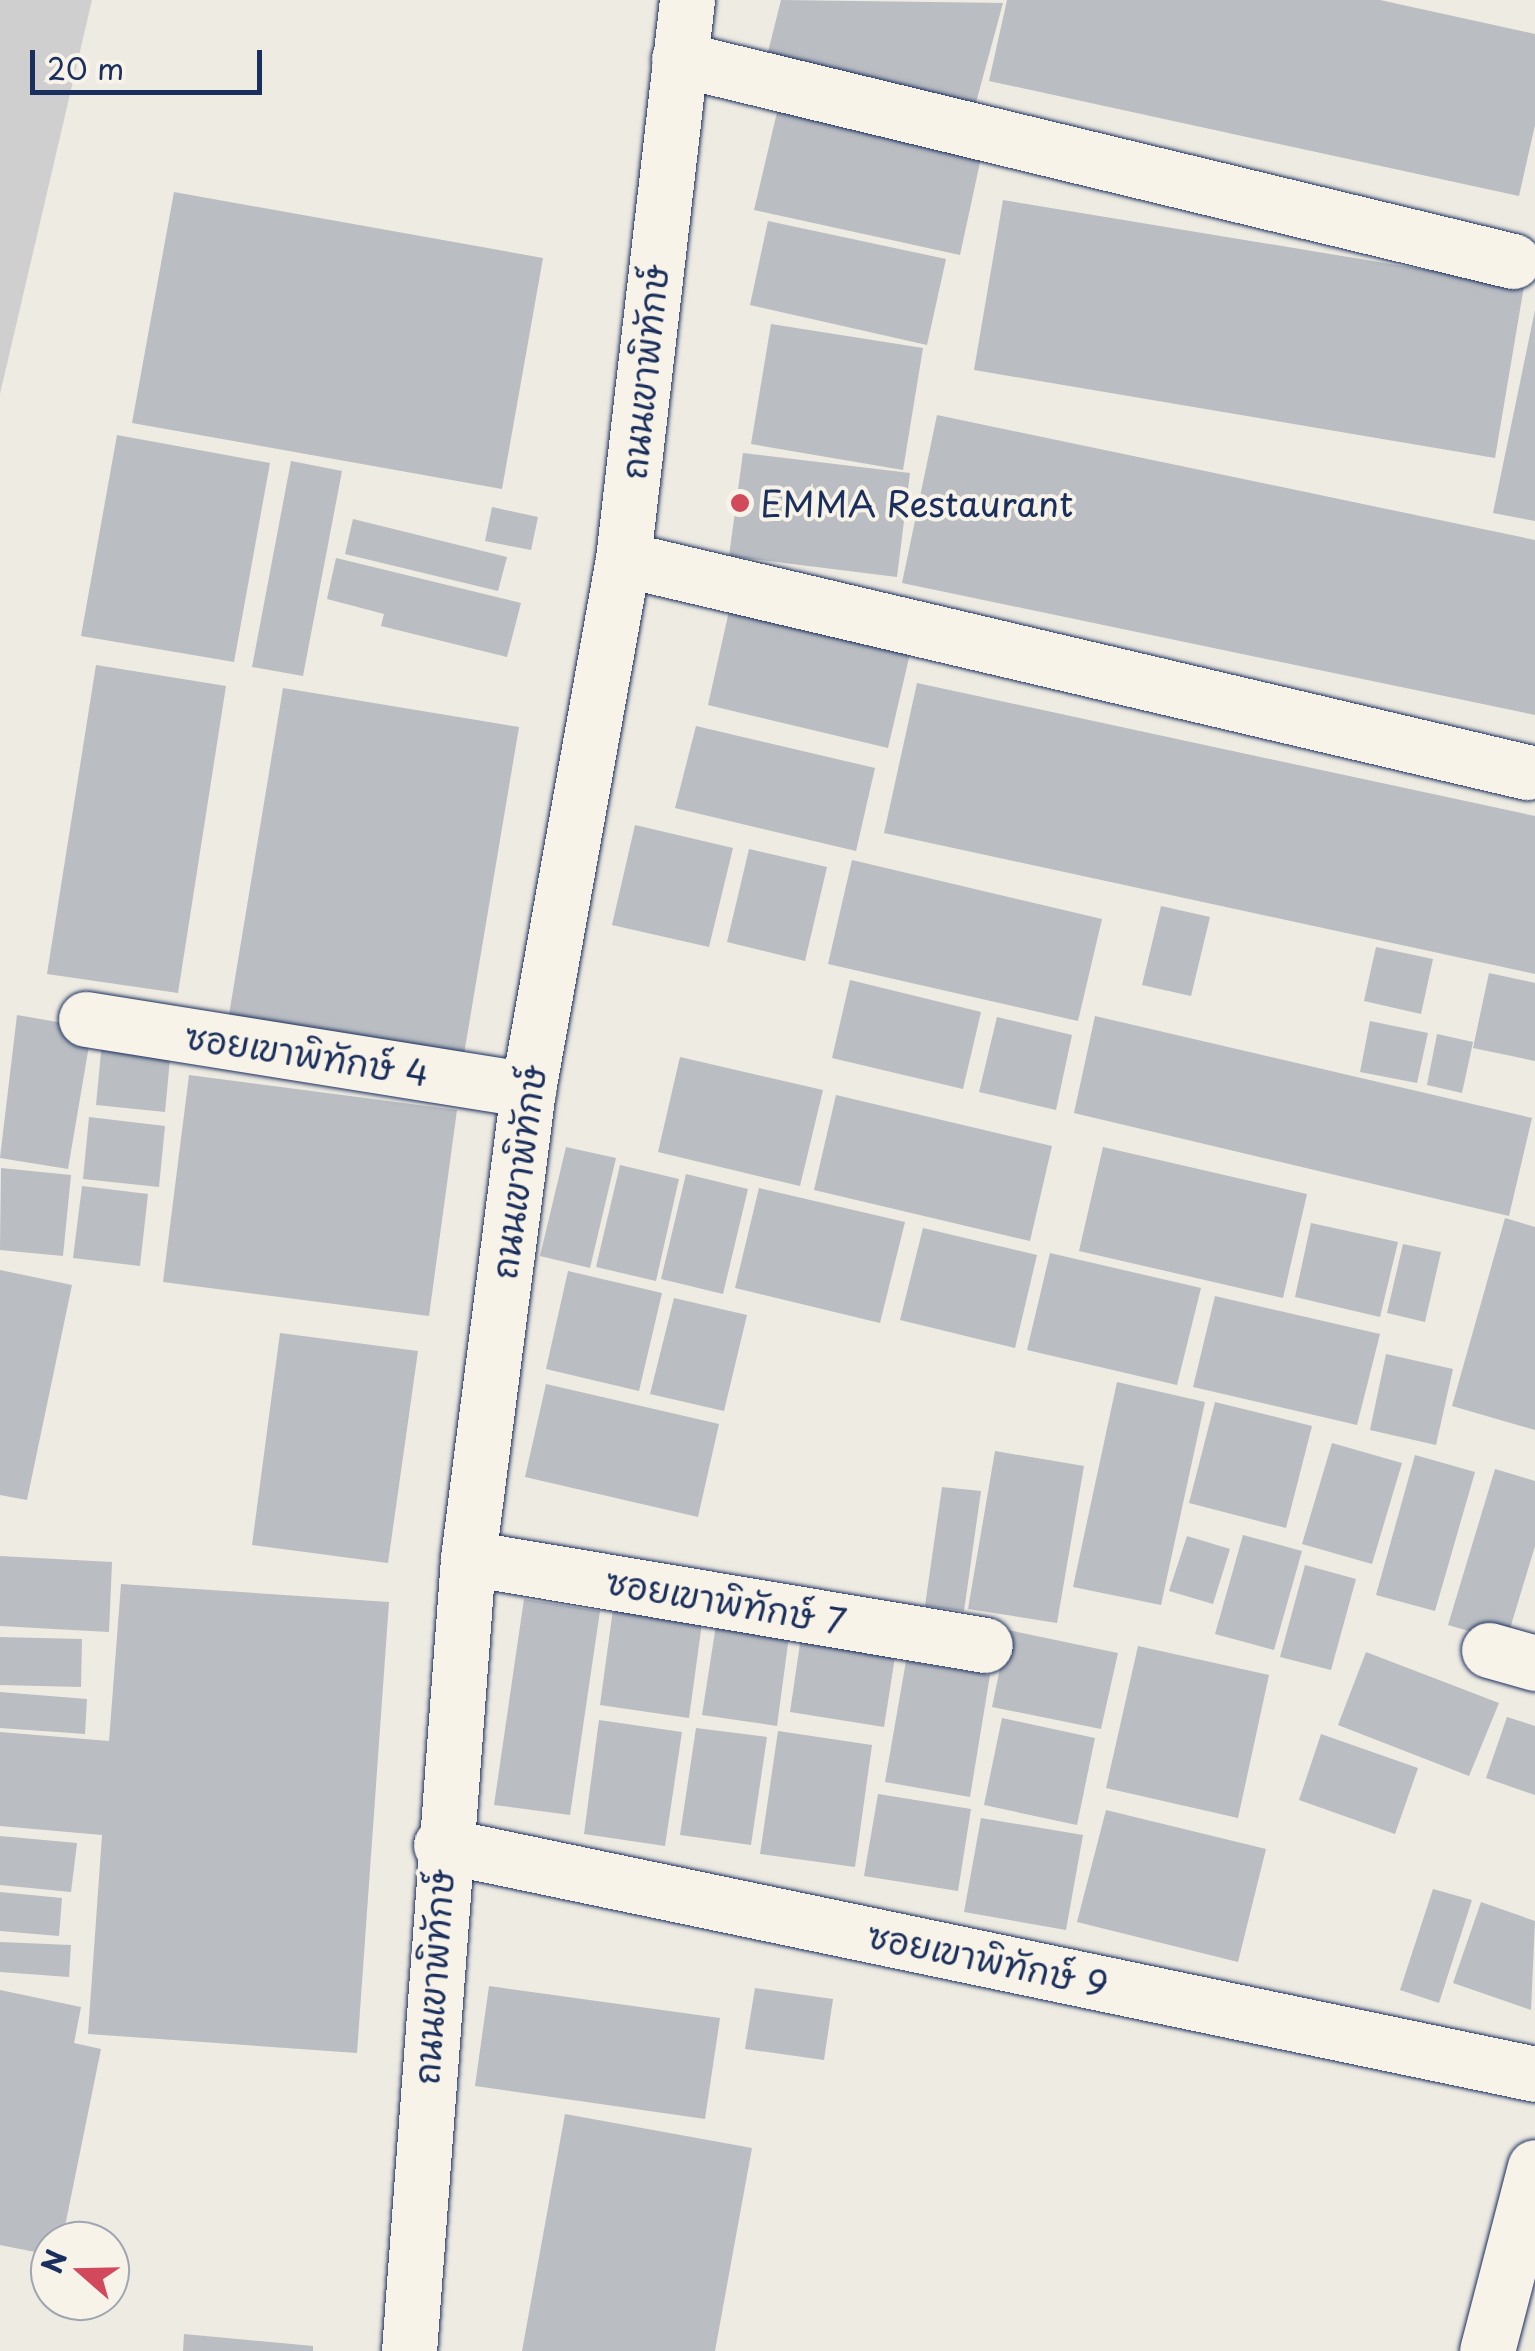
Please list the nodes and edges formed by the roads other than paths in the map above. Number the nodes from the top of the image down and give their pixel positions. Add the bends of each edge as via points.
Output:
1 (687, 0) edge
2 (678, 59) junction
3 (1513, 261) dead end
4 (623, 559) junction
5 (1527, 772) dead end
6 (86, 1018) dead end
7 (528, 1090) junction
8 (468, 1558) junction
9 (985, 1645) dead end
10 (441, 1845) junction
11 (1535, 2074) edge
12 (1535, 2167) edge
13 (408, 2351) edge
14 (1487, 2351) edge

1 - 2 street, ถนนเขาพิทักษ์
2 - 3 street
2 - 4 street, ถนนเขาพิทักษ์
4 - 5 street
4 - 7 street, ถนนเขาพิทักษ์
6 - 7 street, ซอยเขาพิทักษ์ 4
7 - 8 street, ถนนเขาพิทักษ์
8 - 9 street, ซอยเขาพิทักษ์ 7
8 - 10 street, ถนนเขาพิทักษ์
10 - 11 street, ซอยเขาพิทักษ์ 9
10 - 13 street, ถนนเขาพิทักษ์
12 - 14 street

